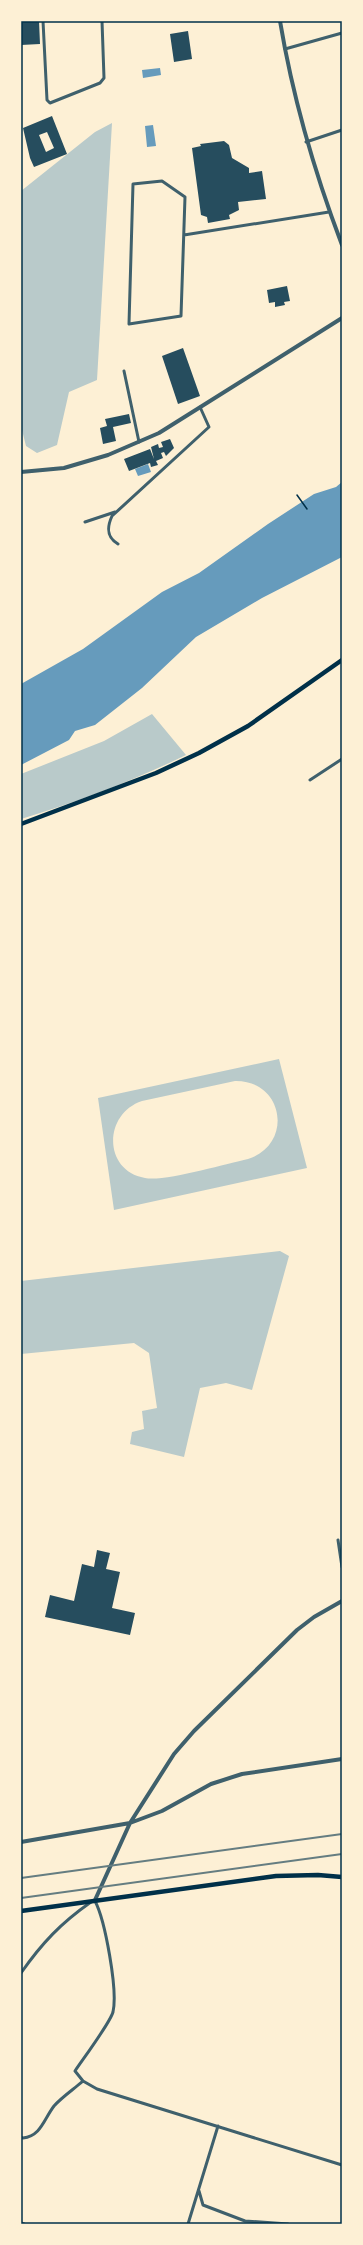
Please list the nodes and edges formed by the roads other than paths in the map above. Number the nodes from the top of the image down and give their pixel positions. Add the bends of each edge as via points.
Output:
1 (43, 21) edge
2 (102, 21) edge
3 (280, 21) edge
4 (342, 33) edge
5 (284, 49) junction
6 (342, 130) edge
7 (306, 142) junction
8 (330, 212) junction
9 (184, 235) junction
10 (342, 245) edge
11 (342, 318) edge
12 (124, 371) dead end
13 (200, 406) junction
14 (139, 443) junction
15 (21, 472) edge
16 (117, 511) junction
17 (85, 522) dead end
18 (118, 544) dead end
19 (342, 660) edge
20 (342, 759) edge
21 (310, 780) dead end
22 (21, 824) edge
23 (338, 1540) dead end
24 (342, 1567) edge
25 (342, 1601) edge
26 (342, 1759) edge
27 (130, 1823) junction
28 (21, 1842) edge
29 (342, 1878) edge
30 (95, 1900) junction
31 (21, 1911) edge
32 (21, 1973) edge
33 (83, 2081) junction
34 (218, 2126) junction
35 (21, 2137) edge
36 (342, 2165) edge
37 (199, 2191) junction
38 (21, 2223) edge
39 (24, 2224) edge
40 (188, 2224) edge
41 (288, 2224) edge

1 - 2 street via 47,100 50,103 100,83 104,78
3 - 5 street
4 - 5 street
5 - 7 street
6 - 7 street
7 - 8 street
8 - 9 street
8 - 10 street
9 - 9 street via 185,197 162,181 133,184 129,324 180,316
11 - 13 street
12 - 14 street
13 - 14 street via 167,429
13 - 16 street via 209,427
14 - 15 street via 64,468
16 - 17 street
16 - 18 street via 110,520 108,529
19 - 22 main road via 248,726 198,753 156,773
20 - 21 street
23 - 24 street
25 - 27 street via 297,1630 194,1731 174,1754
26 - 27 street via 242,1774 211,1784 162,1811
27 - 28 street
27 - 30 street
29 - 30 main road via 318,1875 276,1876
30 - 31 main road
30 - 32 street via 60,1925
30 - 33 street via 101,1913 109,1953 113,2013 75,2071
33 - 34 street via 97,2088
33 - 35 street via 55,2105 39,2131 30,2138
34 - 36 street
34 - 37 street
37 - 40 street
37 - 41 street via 203,2205 235,2218 248,2222
38 - 39 street

